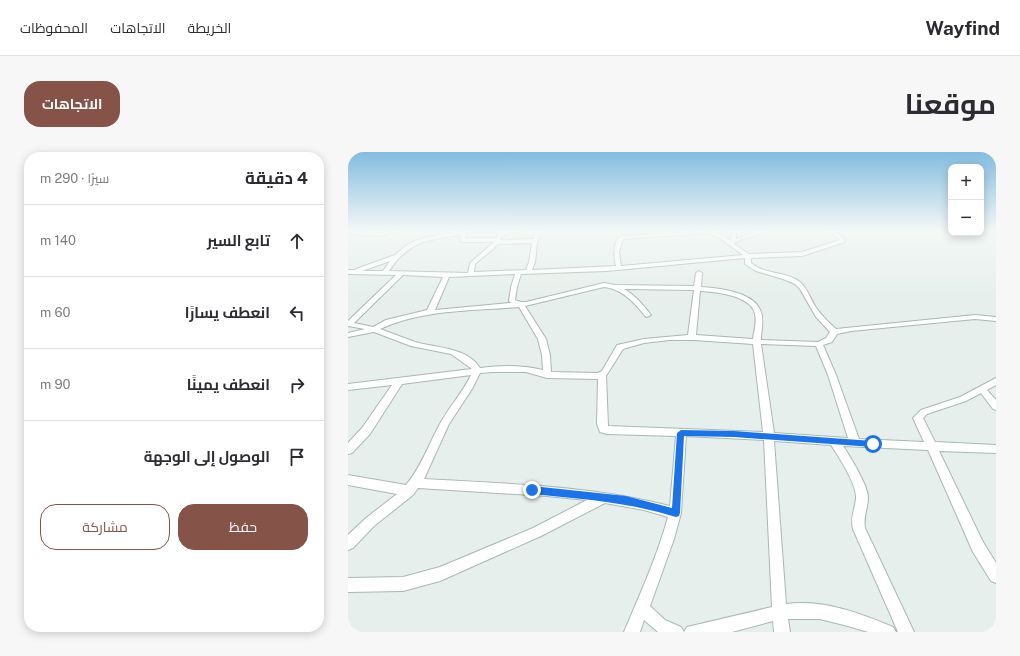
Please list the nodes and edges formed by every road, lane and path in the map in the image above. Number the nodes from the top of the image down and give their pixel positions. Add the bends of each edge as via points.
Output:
1 (400, 253) edge
2 (486, 253) edge
3 (532, 253) edge
4 (616, 253) edge
5 (745, 253) edge
6 (799, 253) edge
7 (748, 256) junction
8 (395, 258) junction
9 (619, 268) junction
10 (606, 269) junction
11 (529, 271) junction
12 (350, 272) edge
13 (519, 272) junction
14 (385, 273) junction
15 (699, 273) dead end
16 (401, 274) junction
17 (471, 274) junction
18 (447, 275) junction
19 (604, 285) junction
20 (615, 287) junction
21 (697, 289) junction
22 (519, 304) junction
23 (430, 312) junction
24 (647, 315) dead end
25 (996, 319) edge
26 (348, 324) edge
27 (374, 329) junction
28 (834, 332) junction
29 (348, 335) edge
30 (692, 337) junction
31 (757, 342) junction
32 (819, 344) junction
33 (477, 370) junction
34 (547, 374) junction
35 (602, 375) junction
36 (400, 380) junction
37 (996, 381) edge
38 (348, 387) edge
39 (982, 389) junction
40 (996, 407) edge
41 (681, 433) junction
42 (769, 437) junction
43 (835, 442) junction
44 (855, 443) junction
45 (931, 447) junction
46 (996, 449) edge
47 (348, 450) edge
48 (348, 480) edge
49 (412, 487) junction
50 (604, 498) junction
51 (676, 513) junction
52 (348, 544) edge
53 (996, 576) edge
54 (348, 585) edge
55 (642, 608) junction
56 (780, 613) junction
57 (632, 632) edge
58 (676, 632) edge
59 (692, 632) edge
60 (782, 632) edge
61 (888, 632) edge
62 (906, 632) edge

1 - 8 street
2 - 17 street via 472,264
3 - 11 street
4 - 9 street
5 - 7 street
6 - 7 street
7 - 9 street
7 - 28 street via 748,264 753,269 797,283 819,317
8 - 12 street
8 - 14 street
9 - 10 street
10 - 11 street
10 - 19 street
11 - 13 street
12 - 14 street
13 - 17 street
13 - 22 street via 512,302
14 - 16 street
15 - 21 street
16 - 18 street
16 - 26 street
17 - 18 street
18 - 23 street
19 - 20 street
19 - 22 street
20 - 21 street
20 - 24 street via 636,300
21 - 30 street
21 - 31 street via 741,296 755,305 760,318
22 - 23 street
22 - 34 street via 542,339
23 - 27 street via 394,320
25 - 28 street via 971,318
26 - 27 street
27 - 29 street
27 - 33 street via 414,344 454,352 474,365
28 - 32 street via 829,340
30 - 31 street
30 - 35 street via 620,347
31 - 32 street
31 - 42 street
32 - 44 street
33 - 34 street via 518,368
33 - 36 street
33 - 49 street via 445,424 423,472
34 - 35 street
35 - 41 street via 604,429
36 - 38 street
36 - 47 street via 366,431
37 - 39 street
39 - 40 street
39 - 45 street via 920,415 918,418
41 - 42 street
41 - 51 street
42 - 43 street
42 - 56 street
43 - 44 street
43 - 62 street via 848,462 862,493 863,498 857,516 859,529
44 - 45 street
45 - 46 street
45 - 53 street via 978,547
48 - 49 street
49 - 50 street via 532,490
49 - 52 street
50 - 51 street via 649,505
50 - 54 street via 537,532 440,574 403,584
51 - 55 street
55 - 57 street
55 - 58 street via 660,625
56 - 59 street
56 - 60 street
56 - 61 street via 833,615

